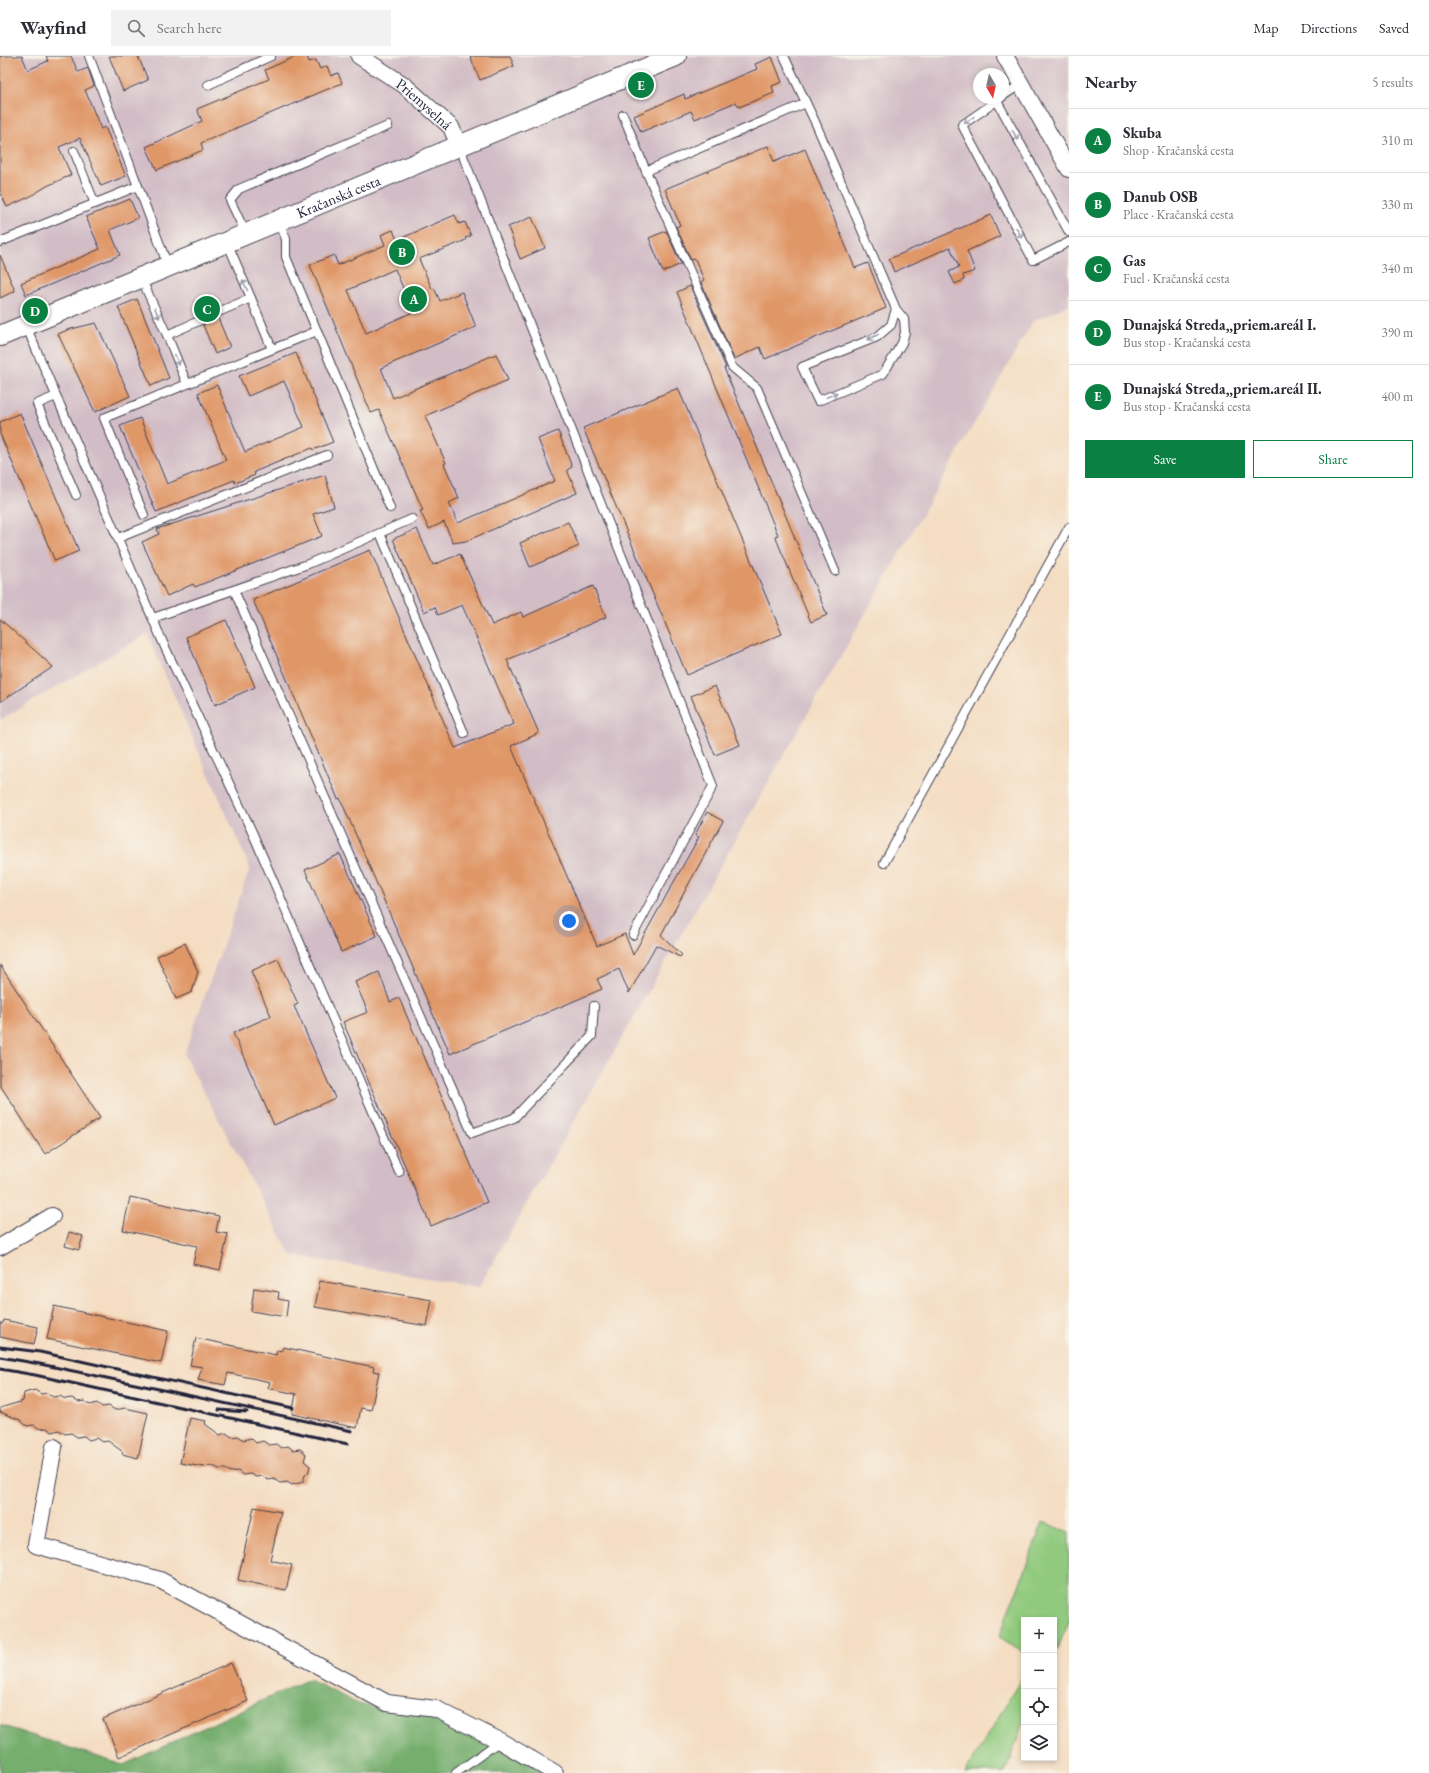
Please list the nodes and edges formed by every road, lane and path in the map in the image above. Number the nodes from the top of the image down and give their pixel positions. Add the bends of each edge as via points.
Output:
1 (89, 56) edge
2 (271, 56) edge
3 (359, 56) edge
4 (676, 56) edge
5 (784, 56) edge
6 (1005, 56) edge
7 (1021, 84) junction
8 (208, 85) dead end
9 (1009, 92) edge
10 (806, 103) junction
11 (992, 104) edge
12 (1003, 104) edge
13 (623, 116) dead end
14 (388, 126) dead end
15 (459, 146) junction
16 (74, 151) dead end
17 (1069, 169) edge
18 (646, 171) junction
19 (138, 186) junction
20 (95, 204) junction
21 (279, 220) junction
22 (1069, 232) edge
23 (246, 234) junction
24 (0, 242) edge
25 (227, 242) junction
26 (1069, 242) edge
27 (168, 266) junction
28 (141, 277) junction
29 (251, 298) junction
30 (896, 309) junction
31 (216, 313) dead end
32 (201, 320) dead end
33 (26, 325) junction
34 (317, 331) junction
35 (167, 335) junction
36 (0, 336) edge
37 (272, 349) junction
38 (187, 384) junction
39 (56, 396) junction
40 (327, 455) dead end
41 (76, 495) dead end
42 (390, 508) dead end
43 (144, 515) dead end
44 (412, 519) dead end
45 (1069, 527) edge
46 (380, 533) junction
47 (118, 538) junction
48 (835, 571) dead end
49 (234, 590) junction
50 (153, 618) junction
51 (464, 733) dead end
52 (884, 863) dead end
53 (633, 935) dead end
54 (594, 1006) dead end
55 (399, 1172) dead end
56 (52, 1216) dead end
57 (0, 1247) edge
58 (54, 1447) dead end
59 (500, 1741) junction
60 (456, 1773) edge
61 (555, 1773) edge

1 - 19 lane
2 - 8 lane
3 - 15 street, Priemyselná via 404,86 452,127
4 - 15 street, Kračanská cesta
5 - 10 lane
6 - 7 street
7 - 9 lane
7 - 17 street
10 - 18 lane
10 - 30 lane
11 -> 26 lane via 962,125 1033,260
12 -> 22 lane
13 - 18 lane
14 - 23 lane via 239,189 230,200
15 - 21 street, Kračanská cesta
15 - 53 lane via 713,786
16 - 20 lane
18 - 48 lane via 732,367 757,388
19 - 20 lane
19 - 27 lane
20 - 24 lane
21 - 23 street, Kračanská cesta
21 - 34 lane via 286,239 286,257
23 - 25 street, Kračanská cesta
25 - 27 street, Kračanská cesta
29 -> 25 lane
27 - 28 street, Kračanská cesta
28 - 33 street, Kračanská cesta
28 -> 35 lane
29 - 31 lane
29 - 37 lane
30 -> 30 lane via 891,325 876,337 802,367 818,401 883,374 902,343 905,332 904,319
32 - 35 lane
33 - 36 street, Kračanská cesta
33 - 39 lane
34 - 37 lane
34 - 42 lane
35 -> 38 lane
37 - 38 lane
38 - 43 lane via 104,418
39 - 41 lane via 37,404
39 - 47 lane
40 - 47 lane
44 - 46 lane
45 - 52 lane
46 - 49 lane via 308,564
46 - 51 lane
47 - 50 lane
49 - 50 lane
49 - 54 lane via 472,1133 514,1118 592,1036
50 - 55 lane via 253,834
56 - 57 street
58 - 59 street via 36,1545 160,1580 387,1703 436,1709
59 - 60 lane
59 - 61 street

